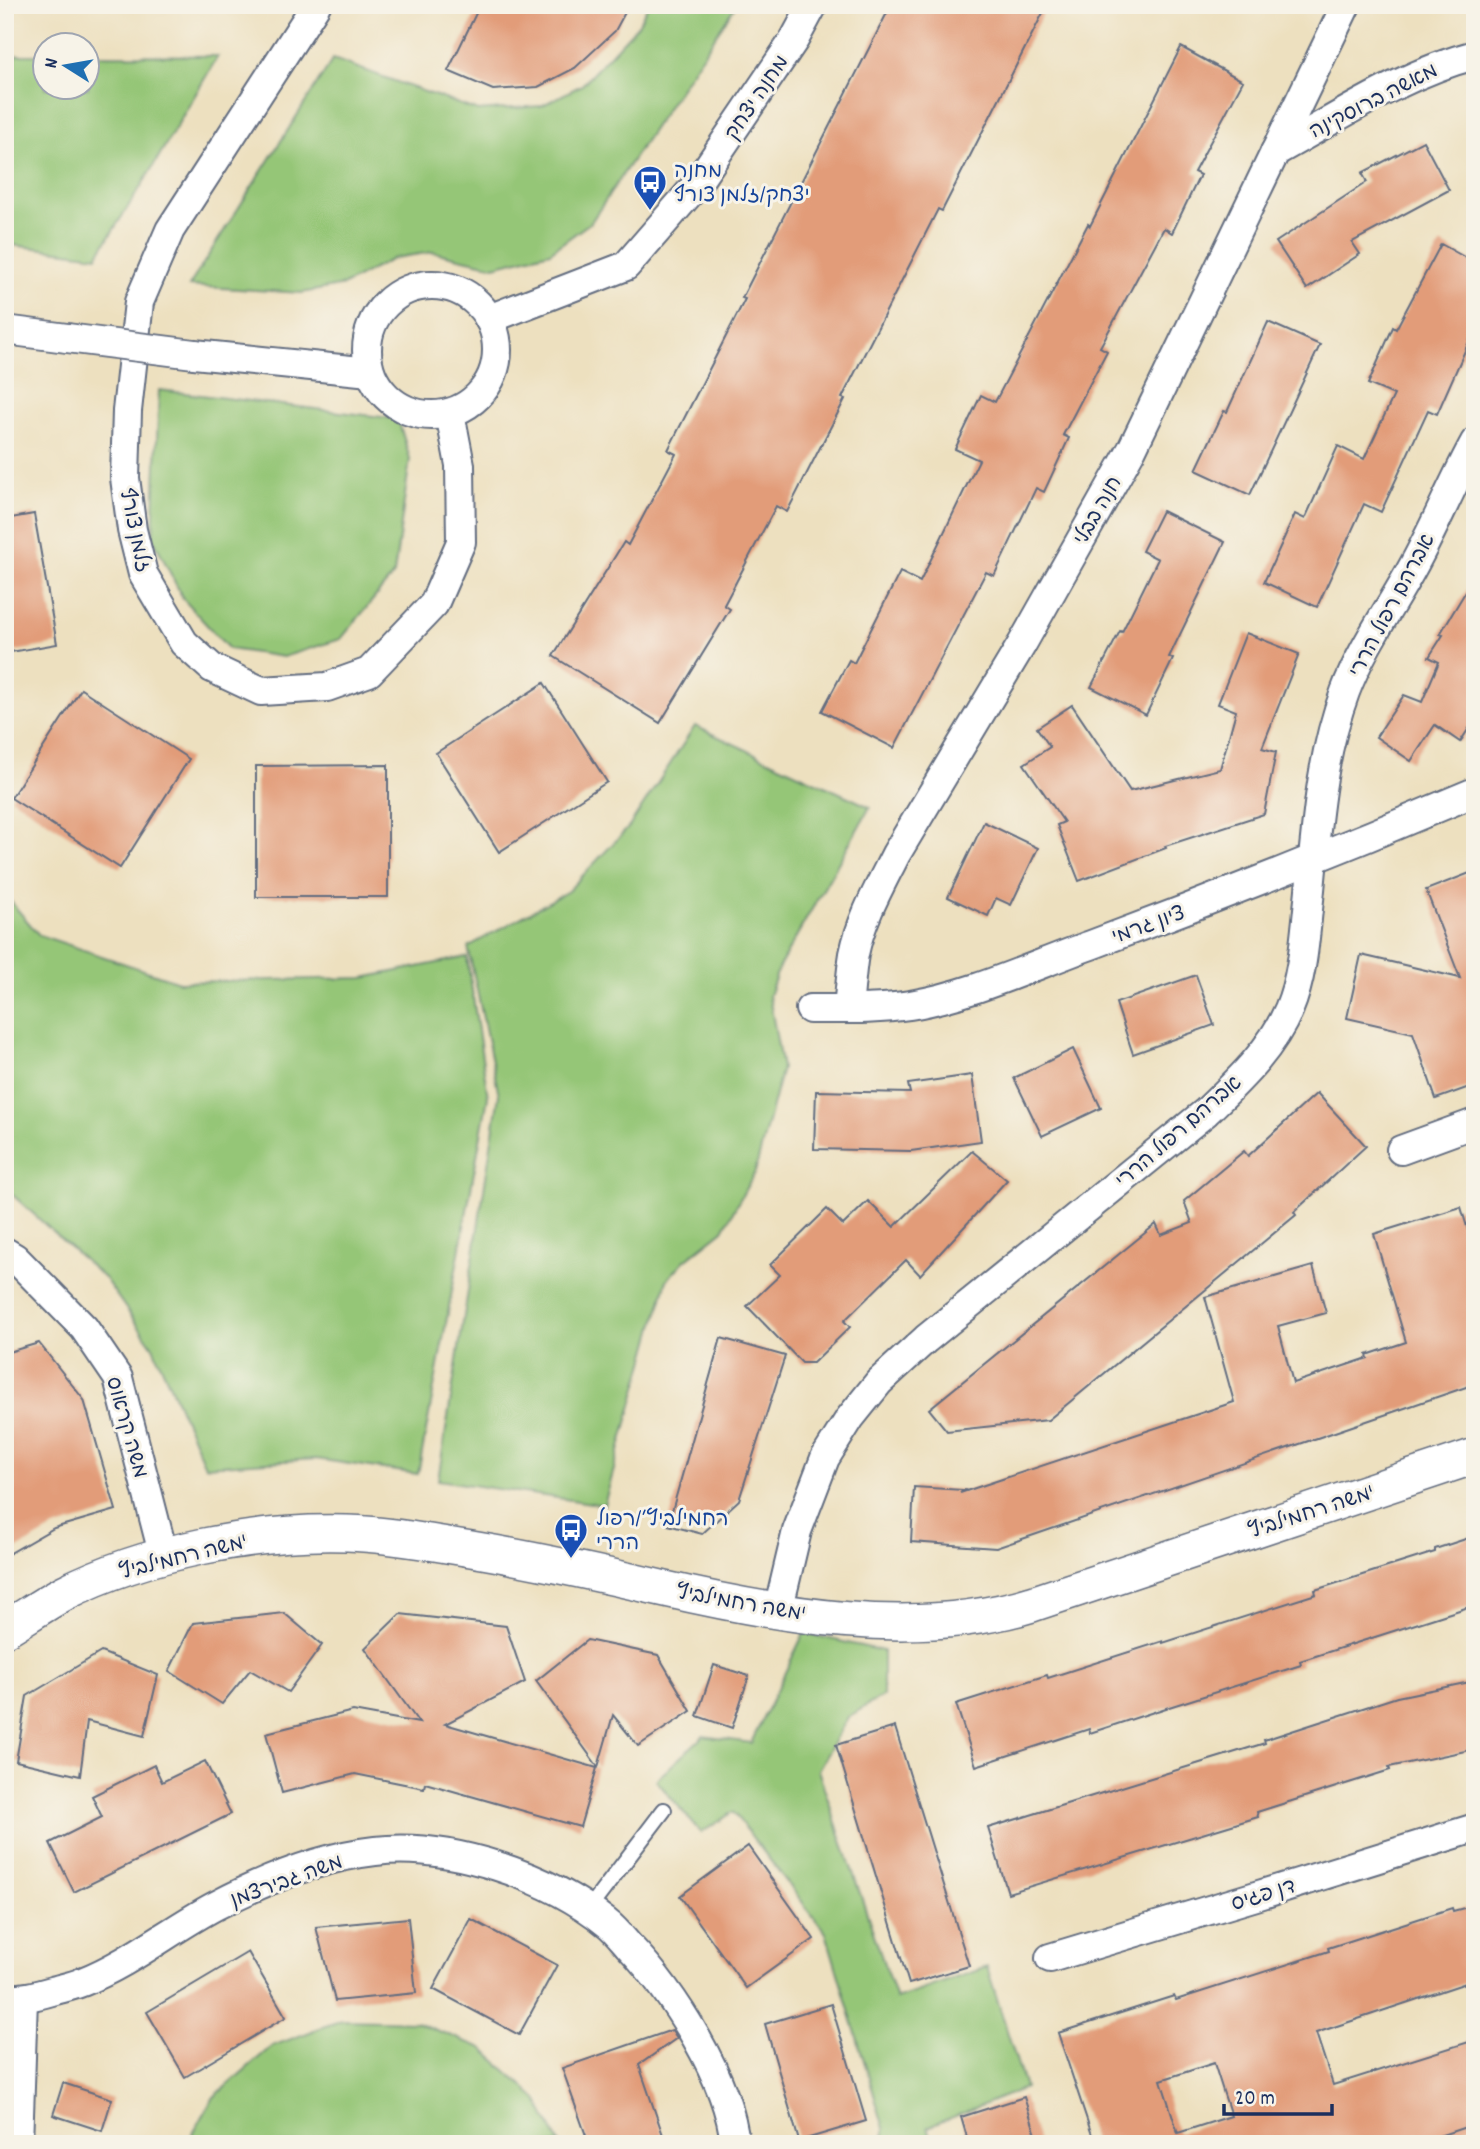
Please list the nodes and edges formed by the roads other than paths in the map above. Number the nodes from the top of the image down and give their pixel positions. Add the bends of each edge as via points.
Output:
1 (316, 5) edge
2 (813, 5) edge
3 (1346, 5) edge
4 (1475, 55) edge
5 (1275, 152) junction
6 (489, 319) junction
7 (5, 330) edge
8 (370, 372) junction
9 (450, 413) junction
10 (1475, 442) edge
11 (1475, 792) edge
12 (1313, 860) junction
13 (810, 1009) dead end
14 (848, 1009) junction
15 (1475, 1123) edge
16 (1401, 1150) dead end
17 (5, 1252) edge
18 (1475, 1456) edge
19 (164, 1557) junction
20 (778, 1611) junction
21 (5, 1629) edge
22 (664, 1810) dead end
23 (1475, 1828) edge
24 (588, 1910) junction
25 (1050, 1958) dead end
26 (14, 1999) edge
27 (18, 2144) edge
28 (735, 2144) edge

1 - 9 street, זלמן צורף via 170,230 139,302 125,478 143,574 184,643 212,668 261,691 327,687 369,672 434,604 461,542 460,465
2 - 6 street, מחנה יצחק via 694,189 626,266
3 - 5 street, חנה בבלי
4 - 5 street, מאשה ברוסקינה via 1397,85
5 - 14 street, חנה בבלי via 1132,449 1022,644 895,854 868,909 854,954
6 - 8 street via 474,300 454,288 409,289 382,307 370,327 366,349
6 - 9 street via 497,341 496,364 488,385 471,403
7 - 8 street, bridge
8 - 9 street via 387,399 406,411 428,416
10 - 12 street, אברהם רפול הררי via 1346,690 1318,802
11 - 12 street, ציון גרמי
12 - 14 street, ציון גרמי via 963,992 911,1005
12 - 20 street, אברהם רפול הררי via 1300,968 1289,1008 1272,1041 1206,1112 879,1382 825,1458 797,1531
13 - 14 street, ציון גרמי
15 - 16 street
17 - 19 street, משה קראוס via 84,1328 118,1378
18 - 20 street, משה רחמילביץ' via 1001,1613 893,1621
19 - 20 street, משה רחמילביץ' via 267,1536 349,1533 484,1551
19 - 21 street, משה רחמילביץ' via 65,1593
22 - 24 lane
23 - 25 street, דן פגיס
24 - 26 street, משה גבירצמן via 526,1877 479,1860 423,1851 376,1851 321,1862 276,1879 216,1906 82,1983
24 - 28 street, משה גבירצמן via 647,1965 676,2006 721,2088
26 - 27 street

